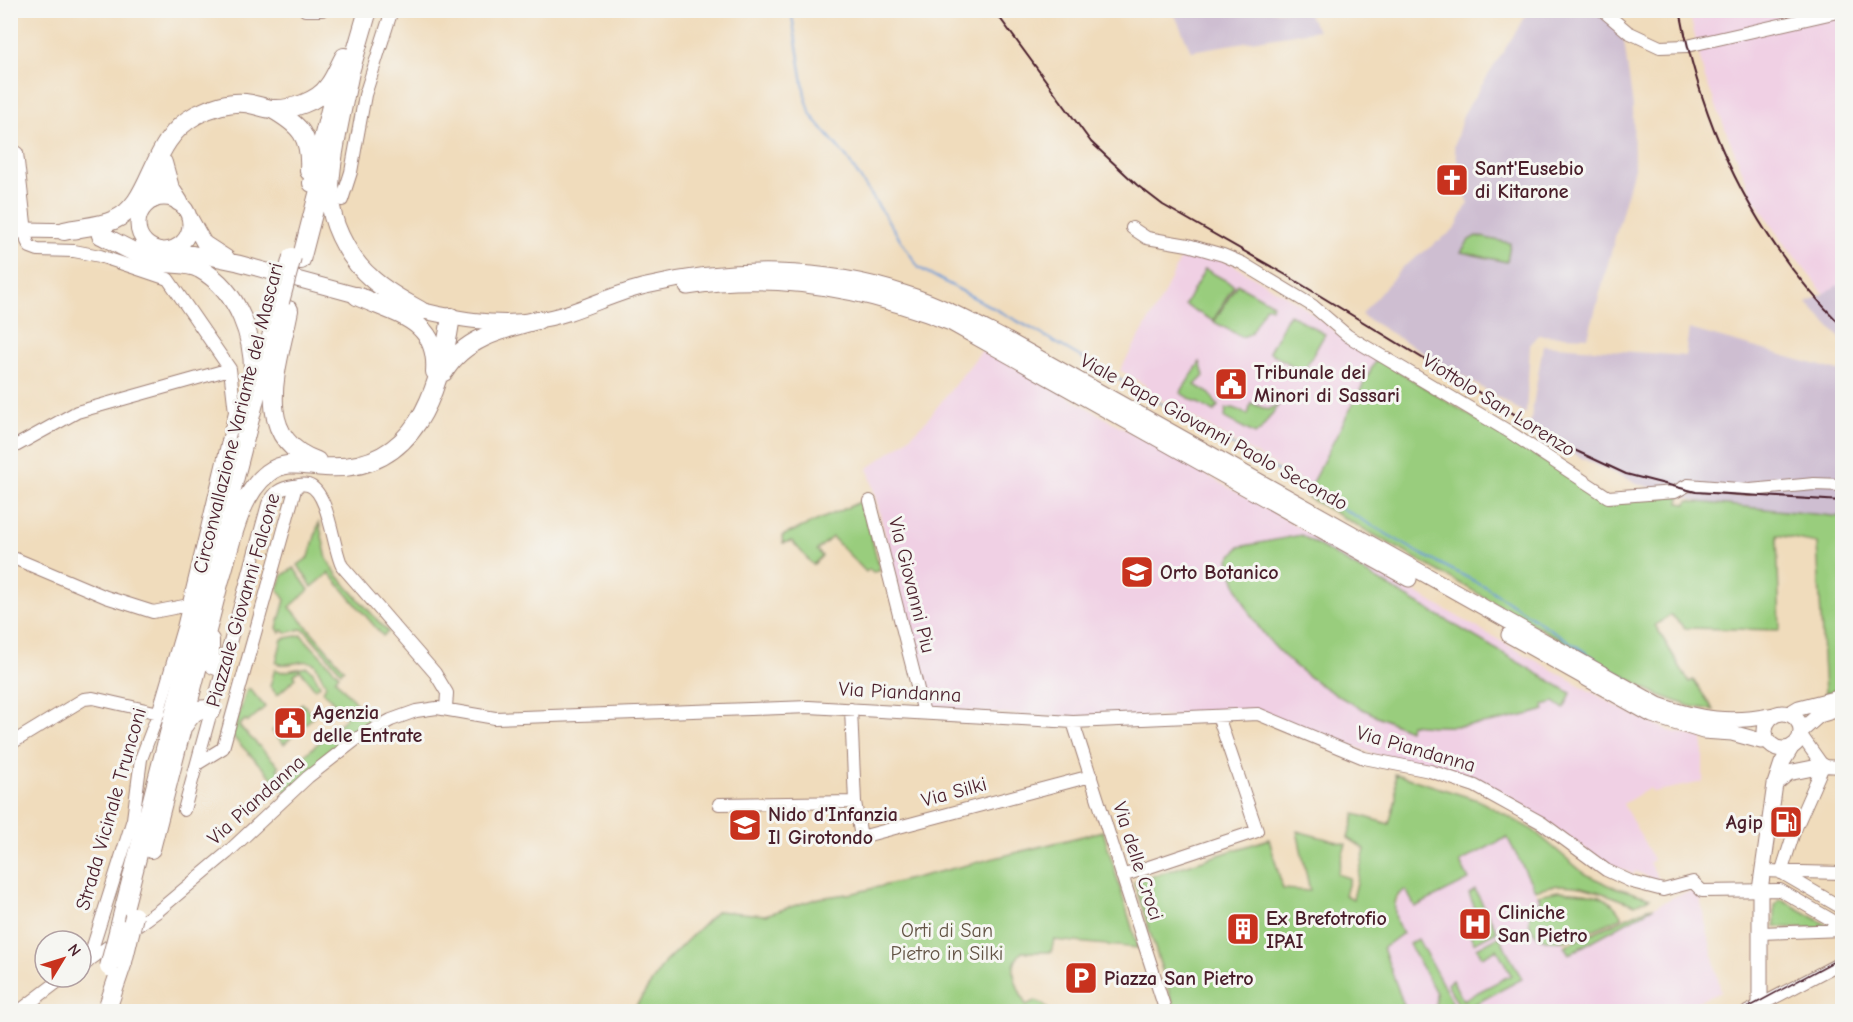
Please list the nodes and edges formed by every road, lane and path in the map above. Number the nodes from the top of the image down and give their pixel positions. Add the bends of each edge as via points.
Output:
1 (305, 10) edge
2 (322, 10) edge
3 (392, 10) edge
4 (1602, 10) edge
5 (364, 11) edge
6 (1842, 11) edge
7 (1793, 16) edge
8 (348, 59) junction
9 (272, 109) junction
10 (178, 126) junction
11 (10, 149) edge
12 (163, 157) junction
13 (342, 200) dead end
14 (308, 202) junction
15 (147, 205) junction
16 (184, 209) junction
17 (1132, 228) dead end
18 (18, 231) edge
19 (64, 231) junction
20 (96, 233) junction
21 (146, 243) junction
22 (171, 249) junction
23 (296, 258) junction
24 (238, 263) junction
25 (357, 296) junction
26 (610, 299) junction
27 (285, 304) junction
28 (421, 310) junction
29 (451, 317) junction
30 (538, 320) junction
31 (230, 369) junction
32 (433, 392) junction
33 (242, 447) junction
34 (10, 448) edge
35 (336, 466) junction
36 (301, 485) junction
37 (1842, 485) edge
38 (870, 501) dead end
39 (16, 559) dead end
40 (220, 582) junction
41 (189, 605) junction
42 (210, 622) junction
43 (221, 671) junction
44 (1842, 697) edge
45 (1842, 708) edge
46 (443, 709) junction
47 (851, 709) junction
48 (212, 710) junction
49 (159, 713) junction
50 (924, 713) junction
51 (1781, 715) junction
52 (1218, 716) junction
53 (1073, 722) junction
54 (183, 727) junction
55 (1801, 738) junction
56 (10, 744) edge
57 (1768, 746) junction
58 (1819, 761) junction
59 (197, 764) junction
60 (1842, 767) edge
61 (1091, 776) junction
62 (1775, 784) junction
63 (855, 802) junction
64 (719, 804) dead end
65 (184, 810) dead end
66 (148, 835) junction
67 (1762, 871) junction
68 (1781, 873) junction
69 (1842, 873) edge
70 (1122, 876) junction
71 (1760, 890) junction
72 (1842, 908) edge
73 (1842, 928) edge
74 (1761, 933) junction
75 (93, 937) edge
76 (93, 958) edge
77 (1842, 962) edge
78 (116, 964) junction
79 (48, 989) edge
80 (1756, 1009) edge
81 (18, 1011) edge
82 (96, 1011) edge
83 (106, 1011) edge
84 (111, 1011) edge
85 (1166, 1011) edge

1 - 2 street
3 - 13 street via 365,95
4 - 7 street via 1628,32 1660,47 1687,46
5 - 8 highway, Circonvallazione Variante del Mascari
6 - 7 street
8 - 9 highway via 329,86 314,98 297,106
8 - 14 highway, Circonvallazione Variante del Mascari
8 - 23 highway, Circonvallazione Variante del Mascari
8 - 28 highway via 331,179 331,207 353,258 370,278
9 - 10 highway via 243,102 220,106
9 - 14 highway via 293,121 310,150
10 - 12 highway
10 - 19 highway via 165,141 142,193 129,209 115,220
11 - 18 street via 17,153
12 - 15 highway
12 - 16 highway via 170,188
14 - 23 highway, Circonvallazione Variante del Mascari
15 - 16 main road via 164,197
15 - 20 main road via 116,226
15 - 21 main road via 138,225
16 - 22 main road via 190,228 185,239
16 - 24 main road, Viale Papa Giovanni Paolo Secondo via 204,243
17 - 37 street, Viottolo San Lorenzo via 1147,238 1215,252 1242,263 1313,306 1348,336 1508,431 1608,497 1675,492 1688,485 1750,490
18 - 19 main road
18 - 31 street, Strada Vicinale Trunconi via 30,247 38,250 100,256 168,279
19 - 20 main road
20 - 21 main road
20 - 33 highway via 156,262 200,269 215,280 236,306 248,331 254,359
21 - 22 main road via 158,249
22 - 24 main road, Viale Papa Giovanni Paolo Secondo
23 - 27 highway, Circonvallazione Variante del Mascari
24 - 25 main road, Viale Papa Giovanni Paolo Secondo
25 - 28 main road, Viale Papa Giovanni Paolo Secondo
25 - 32 highway via 412,319 425,333 436,357
26 - 30 main road, Viale Papa Giovanni Paolo Secondo
26 - 51 main road, Viale Papa Giovanni Paolo Secondo via 643,286 749,272 791,272 906,293 1007,340 1658,705 1703,719 1751,720
26 - 57 main road, Viale Papa Giovanni Paolo Secondo via 750,282 845,290 903,304 951,323 1037,369 1652,715 1703,731 1732,733
27 - 33 highway, Circonvallazione Variante del Mascari
27 - 35 highway via 273,396 274,419 282,437 295,451
27 - 40 highway, Circonvallazione Variante del Mascari
28 - 29 main road, Viale Papa Giovanni Paolo Secondo
29 - 30 main road, Viale Papa Giovanni Paolo Secondo via 490,322
29 - 32 highway via 443,366
30 - 32 highway via 489,335 464,349 449,363
31 - 34 street via 77,412
31 - 41 street, Strada Vicinale Trunconi via 235,412
32 - 35 highway via 415,429 394,448 364,463
33 - 66 highway, Circonvallazione Variante del Mascari
35 - 40 highway via 279,466 262,477 250,493
36 - 43 street, Piazzale Giovanni Falcone via 282,488 268,504
36 - 46 street via 323,520 330,559 337,571 430,677 443,697
36 - 59 street, Piazzale Giovanni Falcone via 223,748
38 - 50 street, Via Giovanni Piu
39 - 41 street via 153,612
40 - 42 highway, Circonvallazione Variante del Mascari
41 - 49 street, Strada Vicinale Trunconi
42 - 43 highway via 210,657
42 - 54 highway, Circonvallazione Variante del Mascari
43 - 48 street, Piazzale Giovanni Falcone
44 - 51 main road, Viale Papa Giovanni Paolo Secondo
45 - 55 main road via 1819,715
46 - 47 street, Via Piandanna via 495,718 809,707
46 - 76 street, Via Piandanna via 416,711 358,738 308,777 158,911
47 - 50 street, Via Piandanna
47 - 63 street, Via Silki
48 - 54 highway via 194,711
48 - 59 street, Piazzale Giovanni Falcone
49 - 56 street via 84,699
49 - 75 street, Strada Vicinale Trunconi via 141,759 133,819
50 - 53 street, Via Piandanna
51 - 55 main road via 1798,720
51 - 57 main road via 1766,724
52 - 53 street, Via Piandanna
52 - 70 street via 1257,831
52 - 71 street, Via Piandanna via 1258,714 1365,758 1430,771 1475,786 1542,823 1606,870 1632,882 1662,890 1694,882 1702,891
53 - 61 street, Via delle Croci
54 - 66 highway, Circonvallazione Variante del Mascari
55 - 57 main road via 1779,750
55 - 58 street
55 - 62 main road via 1782,763
57 - 62 main road
58 - 60 street
58 - 62 main road via 1788,773
58 - 68 street
59 - 65 street, Piazzale Giovanni Falcone
61 - 63 street, Via Silki via 861,837
61 - 70 street, Via delle Croci
62 - 67 main road
63 - 64 street
66 - 78 highway, bridge via 134,916
66 - 78 highway, bridge via 119,928
67 - 68 street
67 - 71 main road
68 - 69 street
68 - 72 street
70 - 85 street, Via delle Croci
71 - 73 street via 1780,890
71 - 74 main road
73 - 74 street
74 - 80 main road
77 - 80 street
78 - 82 highway
78 - 83 highway
78 - 84 highway
79 - 81 street

